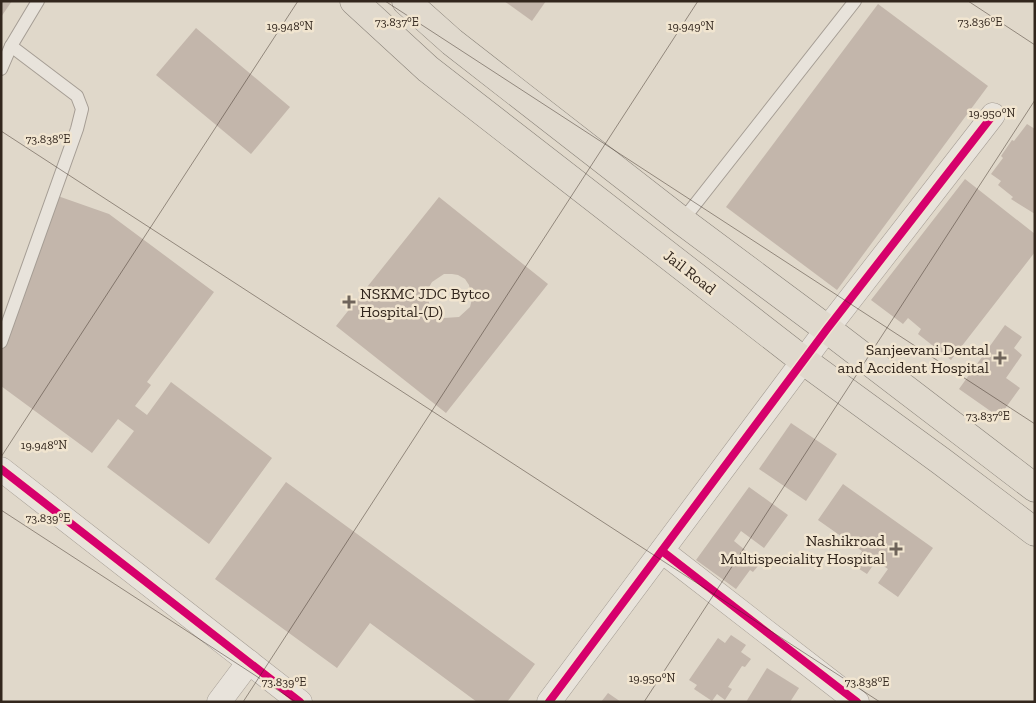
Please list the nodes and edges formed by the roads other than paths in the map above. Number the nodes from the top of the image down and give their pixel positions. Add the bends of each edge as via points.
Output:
1 (38, 1) edge
2 (354, 1) edge
3 (406, 1) edge
4 (855, 1) edge
5 (11, 46) junction
6 (1, 69) edge
7 (993, 115) dead end
8 (682, 221) junction
9 (827, 329) junction
10 (1, 342) edge
11 (804, 361) junction
12 (1, 469) edge
13 (1035, 488) edge
14 (1035, 532) edge
15 (662, 550) junction
16 (249, 662) junction
17 (219, 702) edge
18 (300, 702) edge
19 (549, 702) edge
20 (857, 702) edge

1 - 5 lane
2 - 11 main road, Jail Road via 428,69
3 - 8 main road via 452,42
4 - 8 lane
5 - 6 lane
5 - 10 lane via 72,91 82,109
7 - 9 street
8 - 9 main road
9 - 11 street
9 - 13 main road
11 - 14 main road, Jail Road
11 - 15 street
12 - 16 street
15 - 19 street
15 - 20 street
16 - 17 street
16 - 18 street

